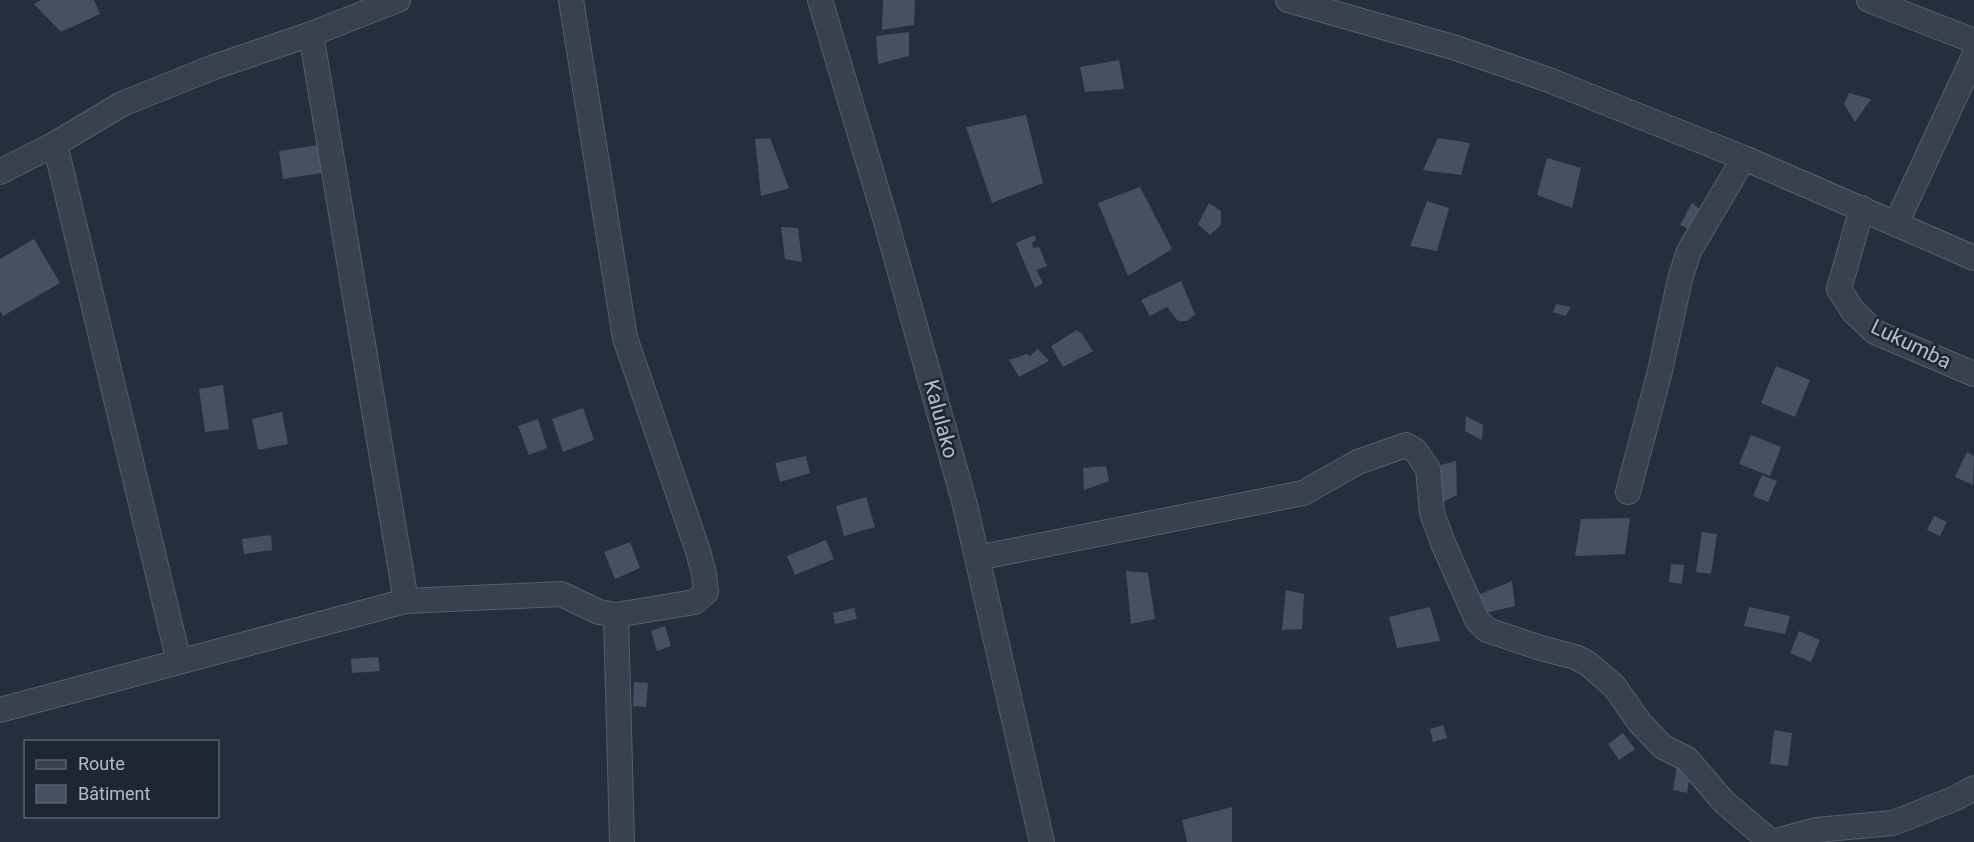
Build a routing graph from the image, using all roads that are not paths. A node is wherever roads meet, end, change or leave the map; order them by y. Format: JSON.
{"nodes":[{"id":1,"x":398,"y":0,"type":"edge"},
{"id":2,"x":571,"y":0,"type":"edge"},
{"id":3,"x":820,"y":0,"type":"edge"},
{"id":4,"x":1288,"y":0,"type":"edge"},
{"id":5,"x":1869,"y":0,"type":"edge"},
{"id":6,"x":312,"y":34,"type":"junction"},
{"id":7,"x":1974,"y":42,"type":"edge"},
{"id":8,"x":1974,"y":56,"type":"edge"},
{"id":9,"x":55,"y":144,"type":"junction"},
{"id":10,"x":1744,"y":158,"type":"junction"},
{"id":11,"x":0,"y":172,"type":"edge"},
{"id":12,"x":1862,"y":208,"type":"junction"},
{"id":13,"x":1896,"y":224,"type":"junction"},
{"id":14,"x":1974,"y":258,"type":"edge"},
{"id":15,"x":1974,"y":374,"type":"edge"},
{"id":16,"x":1628,"y":492,"type":"dead end"},
{"id":17,"x":977,"y":558,"type":"junction"},
{"id":18,"x":406,"y":601,"type":"junction"},
{"id":19,"x":616,"y":615,"type":"junction"},
{"id":20,"x":179,"y":662,"type":"junction"},
{"id":21,"x":0,"y":710,"type":"edge"},
{"id":22,"x":1974,"y":788,"type":"edge"},
{"id":23,"x":1867,"y":834,"type":"edge"},
{"id":24,"x":622,"y":842,"type":"edge"},
{"id":25,"x":1042,"y":842,"type":"edge"},
{"id":26,"x":1772,"y":842,"type":"edge"}],
"edges":[{"from":1,"to":6,"type":"street"},
{"from":2,"to":19,"type":"street"},
{"from":3,"to":17,"type":"street","name":"Kalulako"},
{"from":4,"to":10,"type":"street"},
{"from":5,"to":7,"type":"street"},
{"from":6,"to":9,"type":"street"},
{"from":6,"to":18,"type":"street"},
{"from":8,"to":13,"type":"street"},
{"from":9,"to":11,"type":"street"},
{"from":9,"to":20,"type":"street"},
{"from":10,"to":12,"type":"street"},
{"from":10,"to":16,"type":"street"},
{"from":12,"to":13,"type":"street"},
{"from":12,"to":15,"type":"street","name":"Lukumba"},
{"from":13,"to":14,"type":"street"},
{"from":17,"to":25,"type":"street","name":"Kalulako"},
{"from":17,"to":26,"type":"street"},
{"from":18,"to":19,"type":"street"},
{"from":18,"to":20,"type":"street"},
{"from":19,"to":24,"type":"street"},
{"from":20,"to":21,"type":"street"},
{"from":22,"to":23,"type":"street"},
{"from":23,"to":26,"type":"street"}]}
